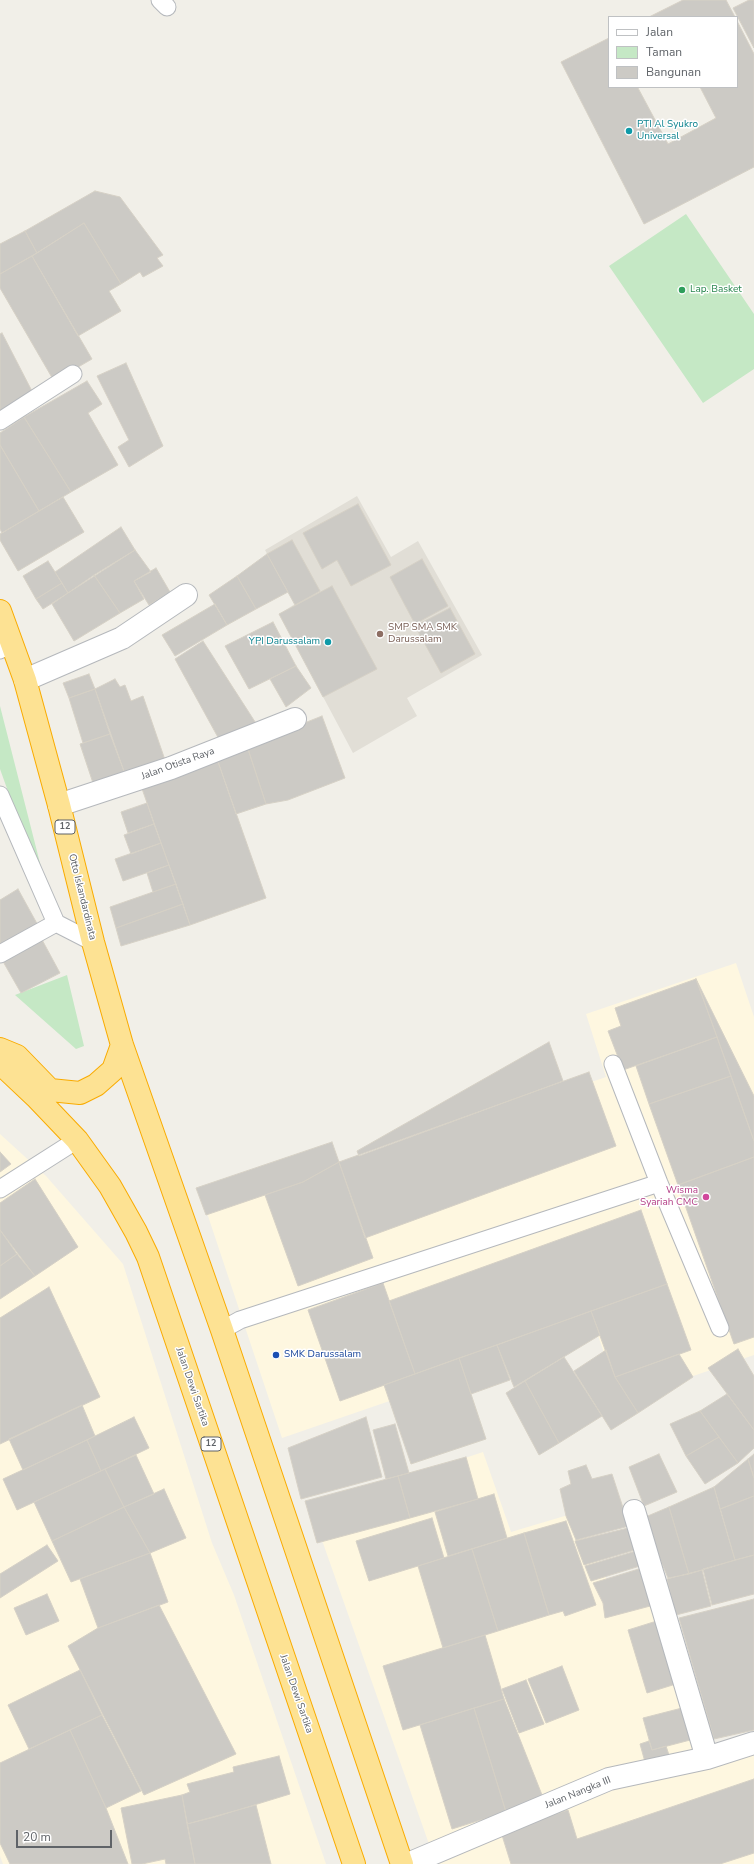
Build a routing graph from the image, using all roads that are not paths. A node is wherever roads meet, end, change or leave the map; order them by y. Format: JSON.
{"nodes":[{"id":1,"x":73,"y":374,"type":"dead end"},
{"id":2,"x":0,"y":421,"type":"edge"},
{"id":3,"x":186,"y":595,"type":"dead end"},
{"id":4,"x":0,"y":611,"type":"edge"},
{"id":5,"x":5,"y":643,"type":"edge"},
{"id":6,"x":25,"y":680,"type":"junction"},
{"id":7,"x":295,"y":719,"type":"dead end"},
{"id":8,"x":0,"y":795,"type":"edge"},
{"id":9,"x":59,"y":804,"type":"junction"},
{"id":10,"x":56,"y":923,"type":"junction"},
{"id":11,"x":92,"y":942,"type":"junction"},
{"id":12,"x":0,"y":954,"type":"edge"},
{"id":13,"x":122,"y":1045,"type":"junction"},
{"id":14,"x":0,"y":1049,"type":"edge"},
{"id":15,"x":0,"y":1063,"type":"edge"},
{"id":16,"x":613,"y":1064,"type":"dead end"},
{"id":17,"x":77,"y":1140,"type":"junction"},
{"id":18,"x":659,"y":1183,"type":"junction"},
{"id":19,"x":0,"y":1189,"type":"edge"},
{"id":20,"x":720,"y":1328,"type":"dead end"},
{"id":21,"x":222,"y":1330,"type":"junction"},
{"id":22,"x":634,"y":1511,"type":"dead end"},
{"id":23,"x":754,"y":1743,"type":"edge"},
{"id":24,"x":707,"y":1758,"type":"junction"},
{"id":25,"x":354,"y":1864,"type":"edge"},
{"id":26,"x":402,"y":1864,"type":"edge"},
{"id":27,"x":408,"y":1864,"type":"edge"}],
"edges":[{"from":1,"to":2,"type":"lane"},
{"from":3,"to":6,"type":"street"},
{"from":4,"to":5,"type":"highway","name":"Otto Iskandardinata","number":"12"},
{"from":5,"to":6,"type":"highway","name":"Otto Iskandardinata","number":"12"},
{"from":6,"to":9,"type":"highway","name":"Otto Iskandardinata","number":"12"},
{"from":7,"to":9,"type":"street","name":"Jalan Otista Raya"},
{"from":8,"to":10,"type":"lane"},
{"from":9,"to":11,"type":"highway","name":"Otto Iskandardinata","number":"12"},
{"from":10,"to":11,"type":"lane"},
{"from":10,"to":12,"type":"lane"},
{"from":11,"to":13,"type":"highway","name":"Otto Iskandardinata","number":"12"},
{"from":13,"to":14,"type":"highway"},
{"from":13,"to":21,"type":"highway","number":"12"},
{"from":15,"to":17,"type":"highway","name":"Jalan Dewi Sartika","number":"12"},
{"from":16,"to":18,"type":"lane"},
{"from":17,"to":19,"type":"lane"},
{"from":17,"to":25,"type":"highway","name":"Jalan Dewi Sartika","number":"12"},
{"from":18,"to":20,"type":"lane"},
{"from":18,"to":21,"type":"lane"},
{"from":21,"to":26,"type":"highway","number":"12"},
{"from":22,"to":24,"type":"street"},
{"from":23,"to":24,"type":"street","name":"Jalan Nangka III"},
{"from":24,"to":27,"type":"street","name":"Jalan Nangka III"}]}
